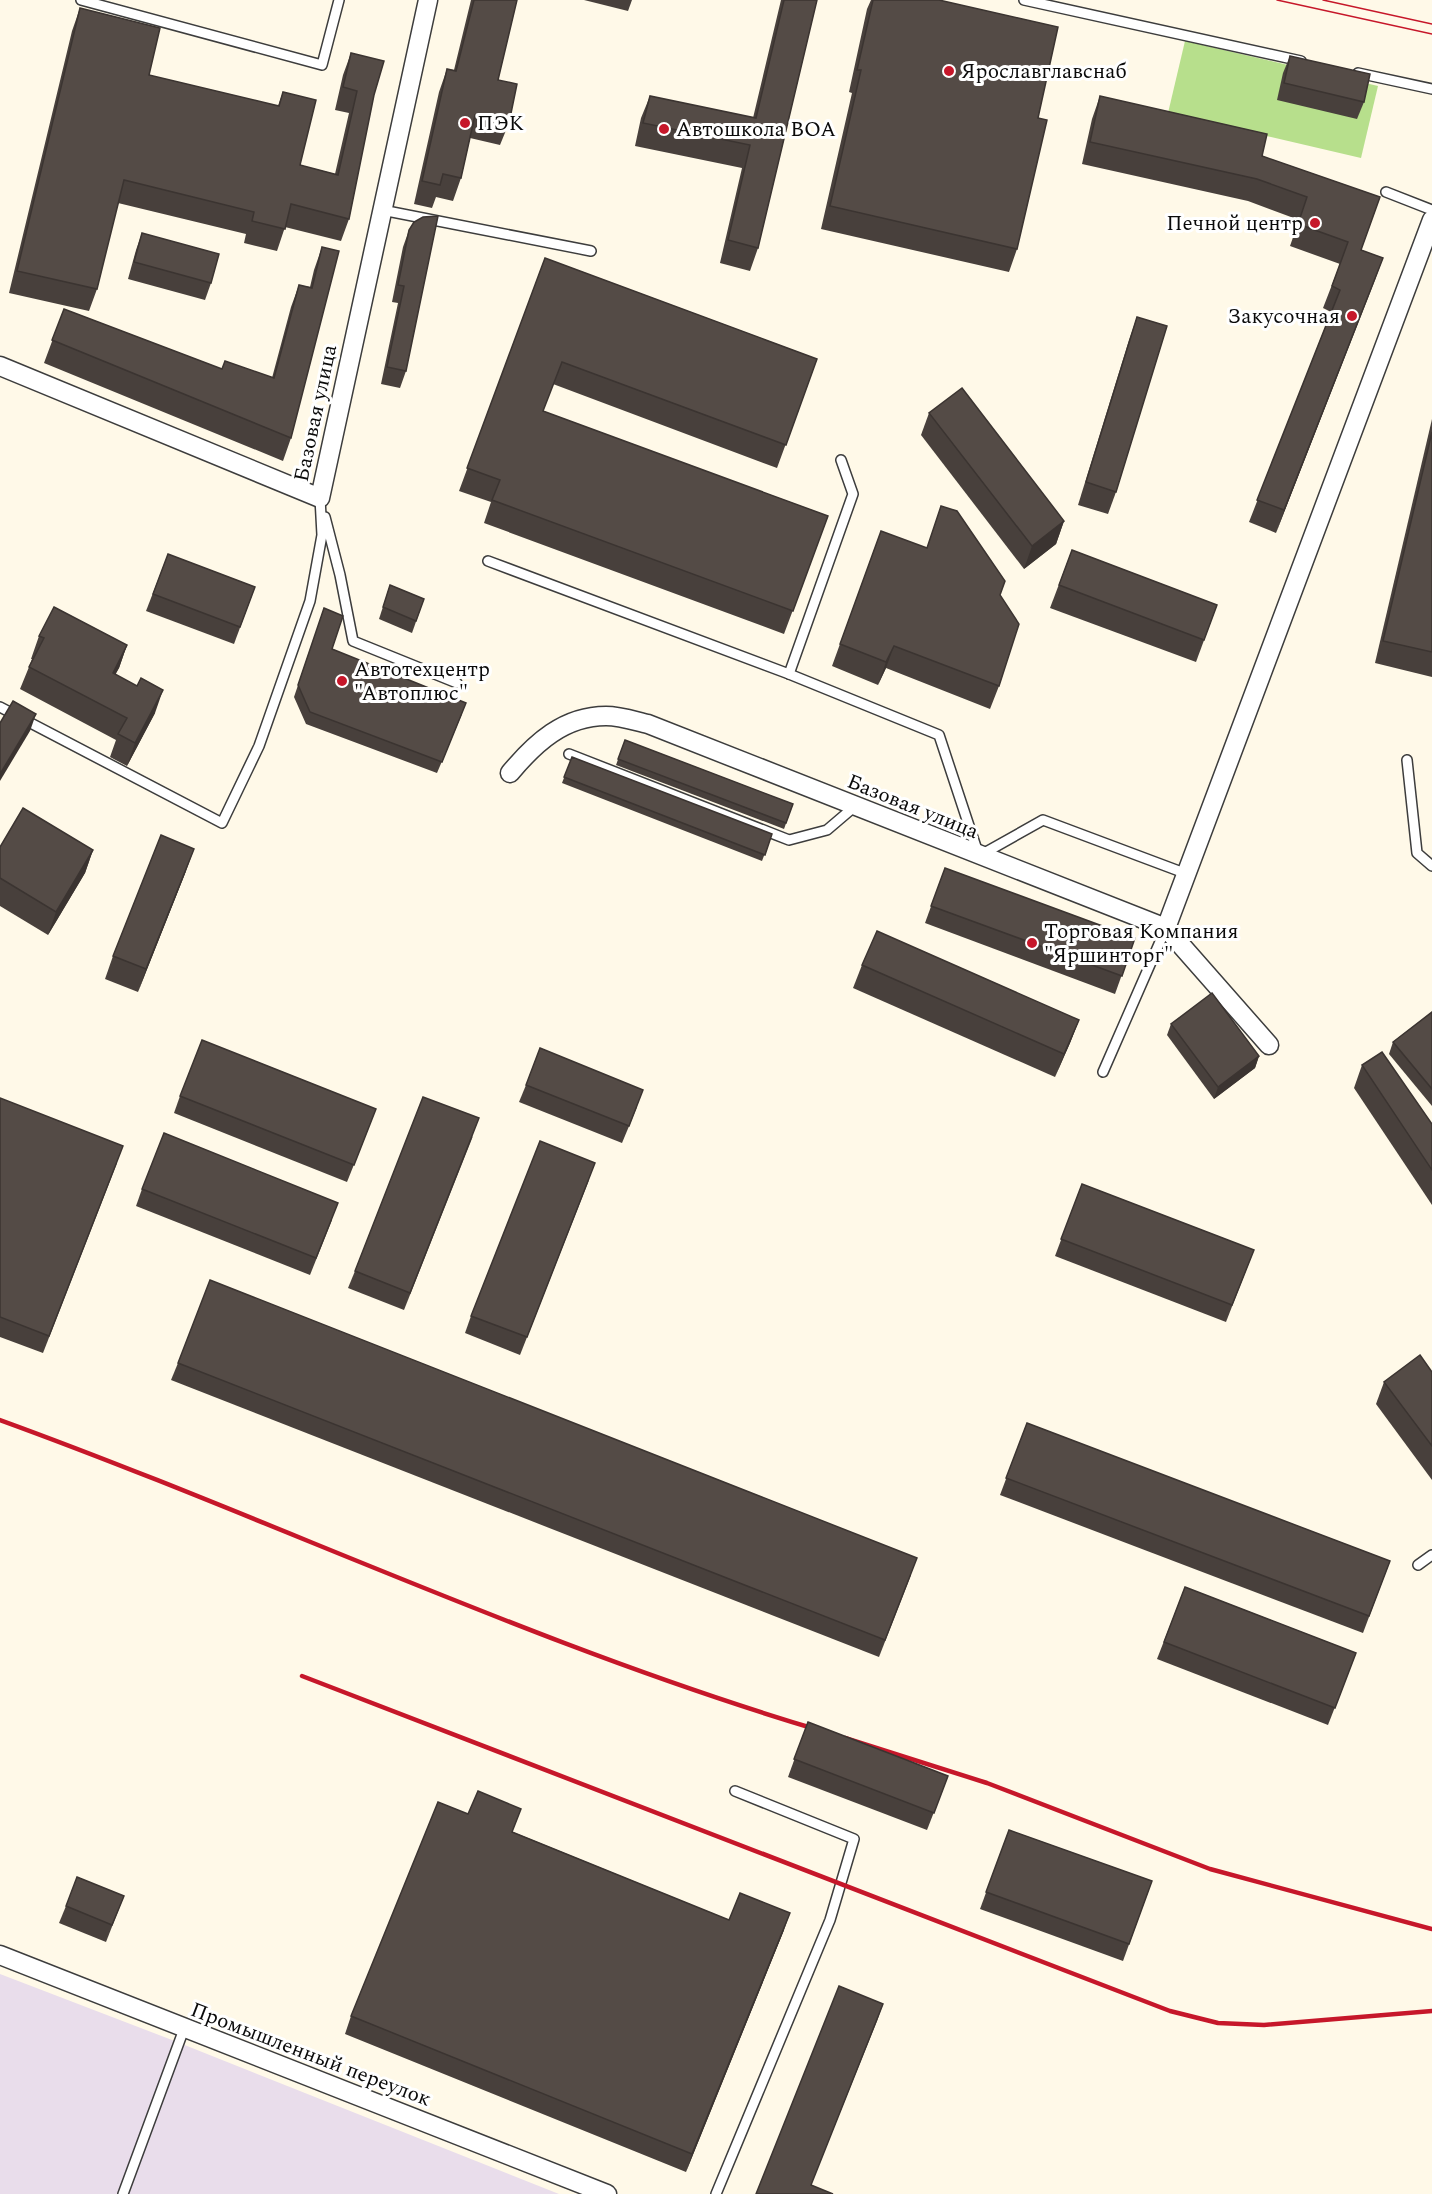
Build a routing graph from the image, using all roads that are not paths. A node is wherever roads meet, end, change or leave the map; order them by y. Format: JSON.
{"nodes":[{"id":1,"x":81,"y":0,"type":"edge"},
{"id":2,"x":339,"y":0,"type":"edge"},
{"id":3,"x":428,"y":0,"type":"edge"},
{"id":4,"x":1024,"y":0,"type":"edge"},
{"id":5,"x":1315,"y":64,"type":"edge"},
{"id":6,"x":1350,"y":71,"type":"edge"},
{"id":7,"x":1432,"y":89,"type":"edge"},
{"id":8,"x":1386,"y":192,"type":"dead end"},
{"id":9,"x":382,"y":210,"type":"junction"},
{"id":10,"x":1432,"y":210,"type":"edge"},
{"id":11,"x":1432,"y":220,"type":"edge"},
{"id":12,"x":591,"y":251,"type":"dead end"},
{"id":13,"x":0,"y":366,"type":"edge"},
{"id":14,"x":841,"y":460,"type":"dead end"},
{"id":15,"x":320,"y":498,"type":"junction"},
{"id":16,"x":488,"y":561,"type":"dead end"},
{"id":17,"x":789,"y":674,"type":"junction"},
{"id":18,"x":457,"y":683,"type":"dead end"},
{"id":19,"x":0,"y":707,"type":"edge"},
{"id":20,"x":569,"y":754,"type":"dead end"},
{"id":21,"x":1407,"y":760,"type":"dead end"},
{"id":22,"x":510,"y":773,"type":"dead end"},
{"id":23,"x":854,"y":807,"type":"junction"},
{"id":24,"x":979,"y":856,"type":"junction"},
{"id":25,"x":1432,"y":866,"type":"edge"},
{"id":26,"x":1187,"y":874,"type":"junction"},
{"id":27,"x":1166,"y":928,"type":"junction"},
{"id":28,"x":1269,"y":1046,"type":"dead end"},
{"id":29,"x":1103,"y":1072,"type":"dead end"},
{"id":30,"x":1432,"y":1555,"type":"edge"},
{"id":31,"x":1418,"y":1565,"type":"dead end"},
{"id":32,"x":735,"y":1791,"type":"dead end"},
{"id":33,"x":0,"y":1955,"type":"edge"},
{"id":34,"x":184,"y":2029,"type":"junction"},
{"id":35,"x":123,"y":2194,"type":"edge"},
{"id":36,"x":607,"y":2194,"type":"edge"},
{"id":37,"x":716,"y":2194,"type":"edge"}],
"edges":[{"from":1,"to":2,"type":"lane"},
{"from":3,"to":9,"type":"street","name":"Базовая улица"},
{"from":4,"to":5,"type":"lane"},
{"from":6,"to":7,"type":"lane"},
{"from":8,"to":10,"type":"lane"},
{"from":9,"to":12,"type":"lane"},
{"from":9,"to":15,"type":"street","name":"Базовая улица"},
{"from":11,"to":26,"type":"street"},
{"from":13,"to":15,"type":"street","name":"Базовая улица"},
{"from":14,"to":17,"type":"lane"},
{"from":15,"to":18,"type":"lane"},
{"from":15,"to":19,"type":"lane"},
{"from":16,"to":17,"type":"lane"},
{"from":17,"to":24,"type":"lane"},
{"from":20,"to":23,"type":"lane"},
{"from":21,"to":25,"type":"lane"},
{"from":22,"to":23,"type":"street","name":"Базовая улица"},
{"from":23,"to":24,"type":"street","name":"Базовая улица"},
{"from":24,"to":26,"type":"lane"},
{"from":24,"to":27,"type":"street","name":"Базовая улица"},
{"from":26,"to":27,"type":"street"},
{"from":27,"to":28,"type":"street","name":"Базовая улица"},
{"from":27,"to":29,"type":"lane"},
{"from":30,"to":31,"type":"lane"},
{"from":32,"to":37,"type":"lane"},
{"from":33,"to":34,"type":"street","name":"Промышленный переулок"},
{"from":34,"to":35,"type":"lane"},
{"from":34,"to":36,"type":"street","name":"Промышленный переулок"}]}
